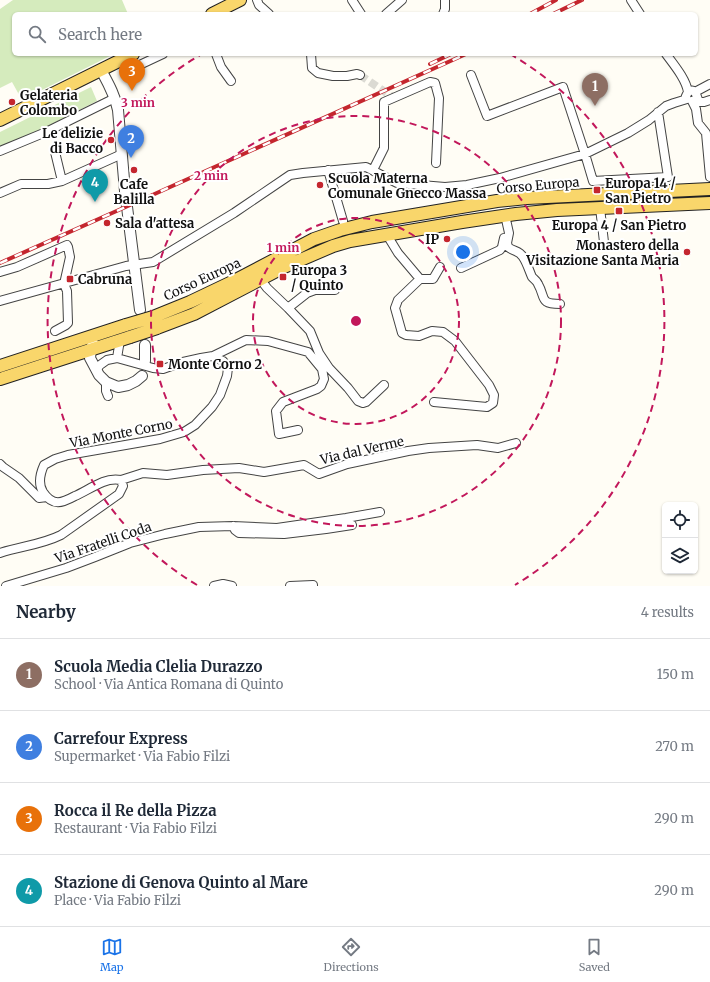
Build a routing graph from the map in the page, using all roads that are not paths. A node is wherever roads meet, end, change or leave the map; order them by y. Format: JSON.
{"nodes":[{"id":1,"x":240,"y":0,"type":"edge"},
{"id":2,"x":257,"y":0,"type":"edge"},
{"id":3,"x":352,"y":0,"type":"edge"},
{"id":4,"x":402,"y":0,"type":"edge"},
{"id":5,"x":445,"y":0,"type":"edge"},
{"id":6,"x":631,"y":0,"type":"edge"},
{"id":7,"x":216,"y":12,"type":"edge"},
{"id":8,"x":268,"y":12,"type":"edge"},
{"id":9,"x":360,"y":12,"type":"edge"},
{"id":10,"x":388,"y":12,"type":"edge"},
{"id":11,"x":444,"y":12,"type":"edge"},
{"id":12,"x":639,"y":12,"type":"edge"},
{"id":13,"x":130,"y":56,"type":"edge"},
{"id":14,"x":159,"y":56,"type":"edge"},
{"id":15,"x":217,"y":56,"type":"edge"},
{"id":16,"x":311,"y":56,"type":"edge"},
{"id":17,"x":667,"y":56,"type":"edge"},
{"id":18,"x":101,"y":70,"type":"junction"},
{"id":19,"x":471,"y":75,"type":"dead end"},
{"id":20,"x":360,"y":76,"type":"tunnel mouth"},
{"id":21,"x":231,"y":81,"type":"dead end"},
{"id":22,"x":710,"y":84,"type":"edge"},
{"id":23,"x":692,"y":96,"type":"junction"},
{"id":24,"x":115,"y":98,"type":"junction"},
{"id":25,"x":710,"y":100,"type":"edge"},
{"id":26,"x":658,"y":112,"type":"junction"},
{"id":27,"x":0,"y":120,"type":"edge"},
{"id":28,"x":0,"y":151,"type":"edge"},
{"id":29,"x":55,"y":152,"type":"dead end"},
{"id":30,"x":122,"y":154,"type":"junction"},
{"id":31,"x":585,"y":154,"type":"junction"},
{"id":32,"x":436,"y":163,"type":"dead end"},
{"id":33,"x":328,"y":170,"type":"junction"},
{"id":34,"x":373,"y":170,"type":"junction"},
{"id":35,"x":710,"y":177,"type":"edge"},
{"id":36,"x":62,"y":181,"type":"junction"},
{"id":37,"x":710,"y":189,"type":"edge"},
{"id":38,"x":0,"y":193,"type":"edge"},
{"id":39,"x":710,"y":203,"type":"edge"},
{"id":40,"x":600,"y":208,"type":"junction"},
{"id":41,"x":506,"y":219,"type":"junction"},
{"id":42,"x":343,"y":221,"type":"dead end"},
{"id":43,"x":387,"y":235,"type":"junction"},
{"id":44,"x":604,"y":242,"type":"dead end"},
{"id":45,"x":134,"y":265,"type":"junction"},
{"id":46,"x":440,"y":267,"type":"dead end"},
{"id":47,"x":462,"y":268,"type":"dead end"},
{"id":48,"x":0,"y":272,"type":"edge"},
{"id":49,"x":420,"y":279,"type":"junction"},
{"id":50,"x":261,"y":280,"type":"junction"},
{"id":51,"x":64,"y":284,"type":"junction"},
{"id":52,"x":335,"y":290,"type":"dead end"},
{"id":53,"x":0,"y":301,"type":"edge"},
{"id":54,"x":560,"y":304,"type":"dead end"},
{"id":55,"x":288,"y":308,"type":"junction"},
{"id":56,"x":140,"y":310,"type":"dead end"},
{"id":57,"x":155,"y":323,"type":"junction"},
{"id":58,"x":55,"y":331,"type":"dead end"},
{"id":59,"x":104,"y":332,"type":"junction"},
{"id":60,"x":126,"y":334,"type":"junction"},
{"id":61,"x":145,"y":345,"type":"dead end"},
{"id":62,"x":91,"y":349,"type":"junction"},
{"id":63,"x":213,"y":356,"type":"junction"},
{"id":64,"x":118,"y":358,"type":"junction"},
{"id":65,"x":145,"y":361,"type":"dead end"},
{"id":66,"x":0,"y":366,"type":"edge"},
{"id":67,"x":96,"y":370,"type":"junction"},
{"id":68,"x":142,"y":376,"type":"dead end"},
{"id":69,"x":0,"y":379,"type":"edge"},
{"id":70,"x":106,"y":382,"type":"junction"},
{"id":71,"x":384,"y":385,"type":"dead end"},
{"id":72,"x":108,"y":396,"type":"dead end"},
{"id":73,"x":434,"y":402,"type":"dead end"},
{"id":74,"x":298,"y":430,"type":"dead end"},
{"id":75,"x":516,"y":443,"type":"dead end"},
{"id":76,"x":0,"y":464,"type":"edge"},
{"id":77,"x":121,"y":480,"type":"junction"},
{"id":78,"x":47,"y":497,"type":"junction"},
{"id":79,"x":380,"y":512,"type":"dead end"},
{"id":80,"x":352,"y":525,"type":"dead end"},
{"id":81,"x":233,"y":526,"type":"junction"},
{"id":82,"x":0,"y":552,"type":"edge"},
{"id":83,"x":313,"y":585,"type":"dead end"},
{"id":84,"x":6,"y":586,"type":"edge"},
{"id":85,"x":214,"y":586,"type":"edge"},
{"id":86,"x":232,"y":586,"type":"edge"},
{"id":87,"x":290,"y":586,"type":"edge"}],
"edges":[{"from":1,"to":7,"type":"main road"},
{"from":2,"to":8,"type":"street"},
{"from":3,"to":9,"type":"street"},
{"from":4,"to":10,"type":"street"},
{"from":5,"to":11,"type":"street"},
{"from":6,"to":12,"type":"street"},
{"from":13,"to":14,"type":"street"},
{"from":13,"to":18,"type":"main road"},
{"from":15,"to":21,"type":"street"},
{"from":16,"to":20,"type":"street"},
{"from":17,"to":23,"type":"street"},
{"from":18,"to":24,"type":"street"},
{"from":18,"to":27,"type":"main road"},
{"from":19,"to":31,"type":"street"},
{"from":22,"to":23,"type":"street"},
{"from":23,"to":25,"type":"street"},
{"from":23,"to":26,"type":"street"},
{"from":23,"to":35,"type":"street"},
{"from":24,"to":28,"type":"street"},
{"from":24,"to":30,"type":"street"},
{"from":26,"to":31,"type":"street"},
{"from":26,"to":31,"type":"street"},
{"from":29,"to":36,"type":"street"},
{"from":30,"to":36,"type":"street"},
{"from":30,"to":45,"type":"street"},
{"from":31,"to":34,"type":"street"},
{"from":32,"to":34,"type":"street"},
{"from":33,"to":34,"type":"street"},
{"from":33,"to":42,"type":"street"},
{"from":33,"to":45,"type":"street"},
{"from":36,"to":38,"type":"street"},
{"from":37,"to":57,"type":"main road","name":"Corso Europa"},
{"from":39,"to":40,"type":"main road","name":"Corso Europa"},
{"from":40,"to":41,"type":"main road","name":"Corso Europa"},
{"from":40,"to":44,"type":"street"},
{"from":41,"to":43,"type":"main road","name":"Corso Europa"},
{"from":41,"to":47,"type":"street"},
{"from":41,"to":54,"type":"street"},
{"from":43,"to":49,"type":"street"},
{"from":43,"to":50,"type":"main road","name":"Corso Europa"},
{"from":45,"to":51,"type":"street"},
{"from":45,"to":56,"type":"street"},
{"from":46,"to":49,"type":"street"},
{"from":48,"to":51,"type":"street"},
{"from":49,"to":73,"type":"street"},
{"from":50,"to":55,"type":"street"},
{"from":50,"to":57,"type":"main road","name":"Corso Europa"},
{"from":51,"to":53,"type":"street"},
{"from":51,"to":58,"type":"street"},
{"from":52,"to":55,"type":"street"},
{"from":55,"to":71,"type":"street"},
{"from":57,"to":60,"type":"main road","name":"Corso Europa","bridge":true},
{"from":59,"to":60,"type":"main road","name":"Corso Europa"},
{"from":59,"to":62,"type":"street"},
{"from":59,"to":66,"type":"main road","name":"Corso Europa"},
{"from":60,"to":62,"type":"main road","name":"Corso Europa"},
{"from":60,"to":64,"type":"street"},
{"from":61,"to":65,"type":"street"},
{"from":62,"to":67,"type":"street"},
{"from":62,"to":69,"type":"main road","name":"Corso Europa"},
{"from":63,"to":64,"type":"street"},
{"from":63,"to":74,"type":"street"},
{"from":63,"to":78,"type":"street","name":"Via Monte Corno"},
{"from":64,"to":67,"type":"street"},
{"from":67,"to":70,"type":"street"},
{"from":68,"to":70,"type":"street"},
{"from":70,"to":72,"type":"street"},
{"from":75,"to":77,"type":"street","name":"Via dal Verme"},
{"from":76,"to":78,"type":"street","name":"Via dal Verme"},
{"from":77,"to":78,"type":"street","name":"Via dal Verme"},
{"from":77,"to":82,"type":"street"},
{"from":79,"to":81,"type":"street","name":"Via Fratelli Coda"},
{"from":80,"to":81,"type":"street","name":"Via Fratelli Coda"},
{"from":81,"to":84,"type":"street","name":"Via Fratelli Coda"},
{"from":83,"to":87,"type":"street"},
{"from":85,"to":86,"type":"street"}]}
